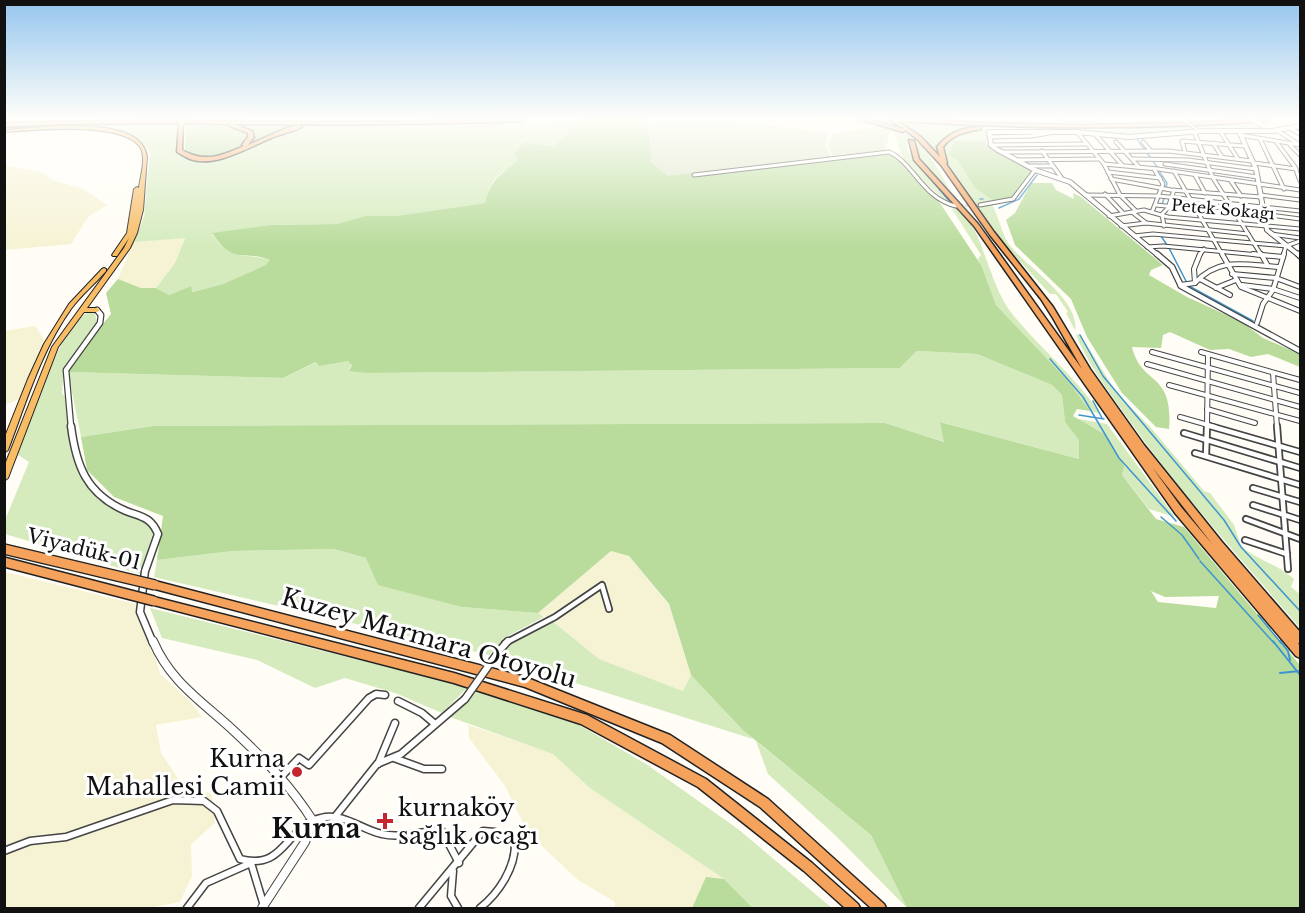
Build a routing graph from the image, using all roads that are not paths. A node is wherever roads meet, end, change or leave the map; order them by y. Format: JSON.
{"nodes":[{"id":1,"x":138,"y":162,"type":"edge"},
{"id":2,"x":143,"y":162,"type":"edge"},
{"id":3,"x":814,"y":162,"type":"edge"},
{"id":4,"x":903,"y":162,"type":"edge"},
{"id":5,"x":918,"y":162,"type":"edge"},
{"id":6,"x":933,"y":162,"type":"edge"},
{"id":7,"x":939,"y":162,"type":"edge"},
{"id":8,"x":944,"y":162,"type":"edge"},
{"id":9,"x":1019,"y":162,"type":"edge"},
{"id":10,"x":1050,"y":162,"type":"edge"},
{"id":11,"x":1102,"y":162,"type":"edge"},
{"id":12,"x":1118,"y":162,"type":"edge"},
{"id":13,"x":1134,"y":162,"type":"edge"},
{"id":14,"x":1202,"y":162,"type":"edge"},
{"id":15,"x":1206,"y":162,"type":"junction"},
{"id":16,"x":1253,"y":162,"type":"joint"},
{"id":17,"x":1272,"y":162,"type":"edge"},
{"id":18,"x":1291,"y":162,"type":"edge"},
{"id":19,"x":1104,"y":164,"type":"junction"},
{"id":20,"x":1165,"y":164,"type":"joint"},
{"id":21,"x":1029,"y":166,"type":"junction"},
{"id":22,"x":1053,"y":166,"type":"junction"},
{"id":23,"x":1122,"y":166,"type":"junction"},
{"id":24,"x":1274,"y":166,"type":"junction"},
{"id":25,"x":1300,"y":167,"type":"edge"},
{"id":26,"x":1138,"y":168,"type":"junction"},
{"id":27,"x":1154,"y":169,"type":"junction"},
{"id":28,"x":1256,"y":169,"type":"junction"},
{"id":29,"x":1296,"y":169,"type":"junction"},
{"id":30,"x":1035,"y":170,"type":"junction"},
{"id":31,"x":1162,"y":170,"type":"junction"},
{"id":32,"x":1209,"y":170,"type":"junction"},
{"id":33,"x":1174,"y":171,"type":"junction"},
{"id":34,"x":1108,"y":172,"type":"junction"},
{"id":35,"x":1300,"y":174,"type":"edge"},
{"id":36,"x":694,"y":175,"type":"dead end"},
{"id":37,"x":1195,"y":175,"type":"junction"},
{"id":38,"x":951,"y":177,"type":"junction"},
{"id":39,"x":1061,"y":177,"type":"junction"},
{"id":40,"x":1258,"y":177,"type":"junction"},
{"id":41,"x":1160,"y":178,"type":"junction"},
{"id":42,"x":1213,"y":178,"type":"junction"},
{"id":43,"x":1111,"y":179,"type":"junction"},
{"id":44,"x":1231,"y":181,"type":"junction"},
{"id":45,"x":1300,"y":181,"type":"edge"},
{"id":46,"x":1261,"y":187,"type":"junction"},
{"id":47,"x":1162,"y":188,"type":"junction"},
{"id":48,"x":1283,"y":189,"type":"junction"},
{"id":49,"x":1174,"y":190,"type":"junction"},
{"id":50,"x":1300,"y":190,"type":"edge"},
{"id":51,"x":1186,"y":191,"type":"junction"},
{"id":52,"x":1205,"y":193,"type":"junction"},
{"id":53,"x":1105,"y":194,"type":"junction"},
{"id":54,"x":1085,"y":195,"type":"junction"},
{"id":55,"x":1120,"y":195,"type":"junction"},
{"id":56,"x":1224,"y":195,"type":"junction"},
{"id":57,"x":1160,"y":196,"type":"junction"},
{"id":58,"x":1241,"y":196,"type":"junction"},
{"id":59,"x":1261,"y":196,"type":"junction"},
{"id":60,"x":1171,"y":199,"type":"junction"},
{"id":61,"x":1284,"y":199,"type":"junction"},
{"id":62,"x":1300,"y":200,"type":"edge"},
{"id":63,"x":1191,"y":201,"type":"junction"},
{"id":64,"x":1229,"y":204,"type":"junction"},
{"id":65,"x":980,"y":205,"type":"tunnel mouth"},
{"id":66,"x":1156,"y":205,"type":"junction"},
{"id":67,"x":1261,"y":205,"type":"junction"},
{"id":68,"x":956,"y":206,"type":"tunnel mouth"},
{"id":69,"x":1168,"y":207,"type":"junction"},
{"id":70,"x":1196,"y":210,"type":"junction"},
{"id":71,"x":1134,"y":211,"type":"junction"},
{"id":72,"x":1300,"y":211,"type":"edge"},
{"id":73,"x":1152,"y":212,"type":"junction"},
{"id":74,"x":1123,"y":213,"type":"junction"},
{"id":75,"x":1236,"y":214,"type":"junction"},
{"id":76,"x":1162,"y":215,"type":"junction"},
{"id":77,"x":1263,"y":215,"type":"junction"},
{"id":78,"x":1108,"y":216,"type":"junction"},
{"id":79,"x":1300,"y":219,"type":"edge"},
{"id":80,"x":1202,"y":220,"type":"junction"},
{"id":81,"x":1146,"y":223,"type":"junction"},
{"id":82,"x":1242,"y":224,"type":"junction"},
{"id":83,"x":1265,"y":224,"type":"junction"},
{"id":84,"x":976,"y":225,"type":"junction"},
{"id":85,"x":1121,"y":226,"type":"junction"},
{"id":86,"x":1164,"y":226,"type":"junction"},
{"id":87,"x":1300,"y":229,"type":"edge"},
{"id":88,"x":1207,"y":231,"type":"junction"},
{"id":89,"x":1269,"y":233,"type":"junction"},
{"id":90,"x":1248,"y":234,"type":"junction"},
{"id":91,"x":1134,"y":236,"type":"junction"},
{"id":92,"x":1300,"y":239,"type":"edge"},
{"id":93,"x":1213,"y":240,"type":"junction"},
{"id":94,"x":1253,"y":243,"type":"junction"},
{"id":95,"x":1286,"y":246,"type":"junction"},
{"id":96,"x":1147,"y":247,"type":"junction"},
{"id":97,"x":1204,"y":249,"type":"junction"},
{"id":98,"x":1219,"y":251,"type":"junction"},
{"id":99,"x":1263,"y":255,"type":"junction"},
{"id":100,"x":1283,"y":256,"type":"junction"},
{"id":101,"x":1300,"y":256,"type":"edge"},
{"id":102,"x":1226,"y":263,"type":"junction"},
{"id":103,"x":1268,"y":266,"type":"junction"},
{"id":104,"x":1279,"y":267,"type":"junction"},
{"id":105,"x":1232,"y":274,"type":"junction"},
{"id":106,"x":1276,"y":278,"type":"junction"},
{"id":107,"x":1200,"y":279,"type":"junction"},
{"id":108,"x":1300,"y":279,"type":"edge"},
{"id":109,"x":1236,"y":280,"type":"junction"},
{"id":110,"x":1195,"y":283,"type":"junction"},
{"id":111,"x":1180,"y":285,"type":"junction"},
{"id":112,"x":1240,"y":285,"type":"junction"},
{"id":113,"x":1299,"y":286,"type":"edge"},
{"id":114,"x":1216,"y":288,"type":"junction"},
{"id":115,"x":1273,"y":289,"type":"junction"},
{"id":116,"x":93,"y":294,"type":"junction"},
{"id":117,"x":1230,"y":295,"type":"dead end"},
{"id":118,"x":1300,"y":298,"type":"edge"},
{"id":119,"x":1269,"y":299,"type":"junction"},
{"id":120,"x":70,"y":306,"type":"junction"},
{"id":121,"x":84,"y":306,"type":"junction"},
{"id":122,"x":95,"y":308,"type":"junction"},
{"id":123,"x":1300,"y":310,"type":"edge"},
{"id":124,"x":1257,"y":323,"type":"dead end"},
{"id":125,"x":1300,"y":351,"type":"edge"},
{"id":126,"x":1152,"y":352,"type":"dead end"},
{"id":127,"x":1201,"y":352,"type":"dead end"},
{"id":128,"x":1208,"y":355,"type":"junction"},
{"id":129,"x":1147,"y":364,"type":"dead end"},
{"id":130,"x":1208,"y":368,"type":"junction"},
{"id":131,"x":1273,"y":373,"type":"junction"},
{"id":132,"x":1300,"y":380,"type":"edge"},
{"id":133,"x":1207,"y":381,"type":"junction"},
{"id":134,"x":1169,"y":385,"type":"dead end"},
{"id":135,"x":1274,"y":386,"type":"junction"},
{"id":136,"x":1300,"y":393,"type":"edge"},
{"id":137,"x":1207,"y":395,"type":"junction"},
{"id":138,"x":1275,"y":400,"type":"junction"},
{"id":139,"x":1300,"y":407,"type":"edge"},
{"id":140,"x":1207,"y":409,"type":"junction"},
{"id":141,"x":1276,"y":414,"type":"junction"},
{"id":142,"x":1180,"y":417,"type":"dead end"},
{"id":143,"x":1300,"y":421,"type":"edge"},
{"id":144,"x":1255,"y":423,"type":"dead end"},
{"id":145,"x":1206,"y":425,"type":"junction"},
{"id":146,"x":1184,"y":433,"type":"dead end"},
{"id":147,"x":1206,"y":440,"type":"junction"},
{"id":148,"x":1278,"y":446,"type":"junction"},
{"id":149,"x":4,"y":450,"type":"edge"},
{"id":150,"x":1300,"y":452,"type":"edge"},
{"id":151,"x":1195,"y":453,"type":"dead end"},
{"id":152,"x":1206,"y":456,"type":"junction"},
{"id":153,"x":1280,"y":461,"type":"junction"},
{"id":154,"x":1300,"y":468,"type":"edge"},
{"id":155,"x":4,"y":478,"type":"edge"},
{"id":156,"x":1281,"y":479,"type":"junction"},
{"id":157,"x":1300,"y":485,"type":"edge"},
{"id":158,"x":1253,"y":488,"type":"dead end"},
{"id":159,"x":1283,"y":497,"type":"junction"},
{"id":160,"x":1300,"y":502,"type":"edge"},
{"id":161,"x":1253,"y":505,"type":"dead end"},
{"id":162,"x":1284,"y":516,"type":"junction"},
{"id":163,"x":1246,"y":519,"type":"dead end"},
{"id":164,"x":1300,"y":520,"type":"edge"},
{"id":165,"x":1285,"y":534,"type":"junction"},
{"id":166,"x":1300,"y":538,"type":"edge"},
{"id":167,"x":1245,"y":540,"type":"dead end"},
{"id":168,"x":4,"y":549,"type":"edge"},
{"id":169,"x":1287,"y":554,"type":"junction"},
{"id":170,"x":4,"y":562,"type":"edge"},
{"id":171,"x":1288,"y":569,"type":"dead end"},
{"id":172,"x":1245,"y":576,"type":"junction"},
{"id":173,"x":155,"y":585,"type":"joint"},
{"id":174,"x":154,"y":601,"type":"joint"},
{"id":175,"x":609,"y":609,"type":"dead end"},
{"id":176,"x":1300,"y":631,"type":"edge"},
{"id":177,"x":1300,"y":639,"type":"edge"},
{"id":178,"x":1300,"y":653,"type":"edge"},
{"id":179,"x":385,"y":695,"type":"dead end"},
{"id":180,"x":398,"y":701,"type":"dead end"},
{"id":181,"x":395,"y":723,"type":"dead end"},
{"id":182,"x":435,"y":724,"type":"junction"},
{"id":183,"x":394,"y":758,"type":"junction"},
{"id":184,"x":378,"y":765,"type":"junction"},
{"id":185,"x":442,"y":770,"type":"dead end"},
{"id":186,"x":282,"y":777,"type":"junction"},
{"id":187,"x":334,"y":818,"type":"junction"},
{"id":188,"x":313,"y":820,"type":"junction"},
{"id":189,"x":4,"y":851,"type":"edge"},
{"id":190,"x":251,"y":863,"type":"junction"},
{"id":191,"x":459,"y":863,"type":"junction"},
{"id":192,"x":453,"y":869,"type":"junction"},
{"id":193,"x":263,"y":907,"type":"edge"},
{"id":194,"x":187,"y":909,"type":"edge"},
{"id":195,"x":419,"y":909,"type":"edge"},
{"id":196,"x":458,"y":909,"type":"edge"},
{"id":197,"x":480,"y":909,"type":"edge"},
{"id":198,"x":854,"y":909,"type":"edge"},
{"id":199,"x":880,"y":909,"type":"edge"}],
"edges":[{"from":1,"to":120,"type":"highway"},
{"from":2,"to":116,"type":"highway"},
{"from":3,"to":36,"type":"street"},
{"from":4,"to":68,"type":"street"},
{"from":5,"to":84,"type":"highway"},
{"from":6,"to":84,"type":"highway"},
{"from":7,"to":38,"type":"highway"},
{"from":8,"to":38,"type":"highway"},
{"from":9,"to":21,"type":"street"},
{"from":10,"to":22,"type":"street"},
{"from":11,"to":19,"type":"street"},
{"from":12,"to":23,"type":"street"},
{"from":13,"to":26,"type":"street"},
{"from":14,"to":15,"type":"street"},
{"from":15,"to":28,"type":"street"},
{"from":15,"to":32,"type":"street"},
{"from":16,"to":24,"type":"street"},
{"from":16,"to":28,"type":"street"},
{"from":17,"to":24,"type":"street"},
{"from":18,"to":29,"type":"street"},
{"from":19,"to":23,"type":"street"},
{"from":19,"to":34,"type":"street"},
{"from":20,"to":31,"type":"street"},
{"from":20,"to":32,"type":"street"},
{"from":21,"to":22,"type":"street"},
{"from":21,"to":30,"type":"street"},
{"from":22,"to":39,"type":"street"},
{"from":23,"to":26,"type":"street"},
{"from":24,"to":29,"type":"street"},
{"from":24,"to":48,"type":"street"},
{"from":25,"to":29,"type":"street"},
{"from":26,"to":27,"type":"street"},
{"from":27,"to":31,"type":"street"},
{"from":27,"to":41,"type":"street"},
{"from":28,"to":40,"type":"street"},
{"from":29,"to":35,"type":"street"},
{"from":29,"to":45,"type":"street"},
{"from":30,"to":39,"type":"street"},
{"from":30,"to":65,"type":"street"},
{"from":31,"to":33,"type":"street"},
{"from":32,"to":40,"type":"street"},
{"from":32,"to":42,"type":"street"},
{"from":33,"to":37,"type":"street"},
{"from":33,"to":51,"type":"street"},
{"from":34,"to":41,"type":"street"},
{"from":34,"to":43,"type":"street"},
{"from":37,"to":42,"type":"street"},
{"from":37,"to":52,"type":"street"},
{"from":38,"to":172,"type":"highway"},
{"from":39,"to":54,"type":"street"},
{"from":40,"to":46,"type":"street"},
{"from":41,"to":47,"type":"street"},
{"from":42,"to":44,"type":"street"},
{"from":42,"to":56,"type":"street"},
{"from":43,"to":47,"type":"street"},
{"from":43,"to":55,"type":"street"},
{"from":44,"to":46,"type":"street"},
{"from":44,"to":58,"type":"street"},
{"from":46,"to":48,"type":"street"},
{"from":46,"to":59,"type":"street"},
{"from":47,"to":49,"type":"street"},
{"from":47,"to":57,"type":"street"},
{"from":48,"to":50,"type":"street"},
{"from":48,"to":61,"type":"street"},
{"from":49,"to":51,"type":"street"},
{"from":49,"to":60,"type":"street"},
{"from":51,"to":52,"type":"street"},
{"from":51,"to":63,"type":"street"},
{"from":52,"to":56,"type":"street"},
{"from":53,"to":54,"type":"street"},
{"from":53,"to":55,"type":"street"},
{"from":53,"to":74,"type":"street"},
{"from":54,"to":78,"type":"street"},
{"from":55,"to":57,"type":"street"},
{"from":55,"to":71,"type":"street"},
{"from":56,"to":58,"type":"street"},
{"from":56,"to":64,"type":"street"},
{"from":57,"to":60,"type":"street"},
{"from":57,"to":66,"type":"street"},
{"from":58,"to":59,"type":"street"},
{"from":59,"to":61,"type":"street"},
{"from":59,"to":67,"type":"street"},
{"from":60,"to":63,"type":"street"},
{"from":60,"to":69,"type":"street"},
{"from":61,"to":62,"type":"street"},
{"from":63,"to":64,"type":"street"},
{"from":63,"to":70,"type":"street"},
{"from":64,"to":67,"type":"street"},
{"from":64,"to":75,"type":"street"},
{"from":66,"to":69,"type":"street"},
{"from":66,"to":73,"type":"street"},
{"from":67,"to":72,"type":"street"},
{"from":67,"to":77,"type":"street"},
{"from":69,"to":70,"type":"street"},
{"from":69,"to":76,"type":"street"},
{"from":70,"to":75,"type":"street"},
{"from":70,"to":80,"type":"street"},
{"from":71,"to":73,"type":"street","name":"Petek Sokağı"},
{"from":71,"to":74,"type":"street"},
{"from":71,"to":81,"type":"street"},
{"from":73,"to":76,"type":"street","name":"Petek Sokağı"},
{"from":74,"to":78,"type":"street"},
{"from":75,"to":77,"type":"street"},
{"from":75,"to":82,"type":"street"},
{"from":76,"to":80,"type":"street","name":"Petek Sokağı"},
{"from":76,"to":86,"type":"street"},
{"from":77,"to":79,"type":"street"},
{"from":77,"to":83,"type":"street"},
{"from":78,"to":85,"type":"street"},
{"from":80,"to":82,"type":"street","name":"Petek Sokağı"},
{"from":80,"to":88,"type":"street"},
{"from":81,"to":85,"type":"street"},
{"from":81,"to":86,"type":"street"},
{"from":82,"to":83,"type":"street","name":"Petek Sokağı"},
{"from":82,"to":90,"type":"street"},
{"from":83,"to":87,"type":"street","name":"Petek Sokağı"},
{"from":83,"to":89,"type":"street"},
{"from":84,"to":178,"type":"highway"},
{"from":85,"to":91,"type":"street"},
{"from":86,"to":88,"type":"street"},
{"from":88,"to":90,"type":"street"},
{"from":88,"to":93,"type":"street"},
{"from":89,"to":92,"type":"street"},
{"from":89,"to":95,"type":"street"},
{"from":90,"to":94,"type":"street"},
{"from":91,"to":93,"type":"street"},
{"from":91,"to":96,"type":"street"},
{"from":92,"to":95,"type":"street"},
{"from":93,"to":94,"type":"street"},
{"from":93,"to":98,"type":"street"},
{"from":94,"to":95,"type":"street"},
{"from":94,"to":99,"type":"street"},
{"from":95,"to":100,"type":"street"},
{"from":95,"to":101,"type":"street"},
{"from":96,"to":97,"type":"street"},
{"from":96,"to":111,"type":"street"},
{"from":97,"to":98,"type":"street"},
{"from":97,"to":110,"type":"street"},
{"from":98,"to":99,"type":"street"},
{"from":98,"to":102,"type":"street"},
{"from":99,"to":100,"type":"street"},
{"from":99,"to":103,"type":"street"},
{"from":100,"to":104,"type":"street"},
{"from":102,"to":103,"type":"street"},
{"from":102,"to":105,"type":"street"},
{"from":102,"to":107,"type":"street"},
{"from":103,"to":104,"type":"street"},
{"from":104,"to":106,"type":"street"},
{"from":105,"to":106,"type":"street"},
{"from":105,"to":109,"type":"street"},
{"from":106,"to":113,"type":"street"},
{"from":106,"to":115,"type":"street"},
{"from":107,"to":110,"type":"street"},
{"from":107,"to":114,"type":"street"},
{"from":108,"to":113,"type":"street"},
{"from":109,"to":112,"type":"street"},
{"from":109,"to":114,"type":"street"},
{"from":110,"to":111,"type":"street"},
{"from":111,"to":125,"type":"street"},
{"from":112,"to":115,"type":"street"},
{"from":112,"to":119,"type":"street"},
{"from":114,"to":117,"type":"street"},
{"from":115,"to":118,"type":"street"},
{"from":115,"to":119,"type":"street"},
{"from":116,"to":121,"type":"highway"},
{"from":116,"to":122,"type":"highway"},
{"from":119,"to":123,"type":"street"},
{"from":119,"to":124,"type":"street"},
{"from":120,"to":121,"type":"highway"},
{"from":120,"to":149,"type":"highway"},
{"from":121,"to":122,"type":"highway"},
{"from":121,"to":155,"type":"highway"},
{"from":122,"to":186,"type":"street"},
{"from":126,"to":130,"type":"street"},
{"from":127,"to":128,"type":"street"},
{"from":128,"to":130,"type":"street"},
{"from":128,"to":131,"type":"street"},
{"from":129,"to":133,"type":"street"},
{"from":130,"to":133,"type":"street"},
{"from":130,"to":135,"type":"street"},
{"from":131,"to":132,"type":"street"},
{"from":131,"to":135,"type":"street"},
{"from":133,"to":137,"type":"street"},
{"from":133,"to":138,"type":"street"},
{"from":134,"to":137,"type":"street"},
{"from":135,"to":136,"type":"street"},
{"from":135,"to":138,"type":"street"},
{"from":137,"to":140,"type":"street"},
{"from":137,"to":141,"type":"street"},
{"from":138,"to":139,"type":"street"},
{"from":138,"to":141,"type":"street"},
{"from":140,"to":144,"type":"street"},
{"from":140,"to":145,"type":"street"},
{"from":141,"to":143,"type":"street"},
{"from":141,"to":148,"type":"street"},
{"from":142,"to":145,"type":"street"},
{"from":145,"to":147,"type":"street"},
{"from":145,"to":148,"type":"street"},
{"from":146,"to":147,"type":"street"},
{"from":147,"to":152,"type":"street"},
{"from":147,"to":153,"type":"street"},
{"from":148,"to":150,"type":"street"},
{"from":148,"to":153,"type":"street"},
{"from":151,"to":152,"type":"street"},
{"from":152,"to":156,"type":"street"},
{"from":153,"to":154,"type":"street"},
{"from":153,"to":156,"type":"street"},
{"from":156,"to":157,"type":"street"},
{"from":156,"to":159,"type":"street"},
{"from":158,"to":159,"type":"street"},
{"from":159,"to":160,"type":"street"},
{"from":159,"to":162,"type":"street"},
{"from":161,"to":162,"type":"street"},
{"from":162,"to":164,"type":"street"},
{"from":162,"to":165,"type":"street"},
{"from":163,"to":165,"type":"street"},
{"from":165,"to":166,"type":"street"},
{"from":165,"to":169,"type":"street"},
{"from":167,"to":169,"type":"street"},
{"from":168,"to":173,"type":"highway","name":"Viyadük-01","bridge":true},
{"from":169,"to":171,"type":"street"},
{"from":170,"to":174,"type":"highway","name":"Viyadük-01","bridge":true},
{"from":172,"to":176,"type":"highway"},
{"from":172,"to":177,"type":"highway"},
{"from":173,"to":199,"type":"highway","name":"Kuzey Marmara Otoyolu"},
{"from":174,"to":198,"type":"highway","name":"Kuzey Marmara Otoyolu"},
{"from":175,"to":182,"type":"street","bridge":true},
{"from":179,"to":186,"type":"street"},
{"from":180,"to":182,"type":"street"},
{"from":181,"to":184,"type":"street"},
{"from":182,"to":183,"type":"street"},
{"from":183,"to":184,"type":"street"},
{"from":183,"to":185,"type":"street"},
{"from":184,"to":187,"type":"street"},
{"from":186,"to":188,"type":"street"},
{"from":187,"to":188,"type":"street"},
{"from":187,"to":191,"type":"street"},
{"from":188,"to":190,"type":"street"},
{"from":188,"to":193,"type":"street"},
{"from":189,"to":190,"type":"street"},
{"from":190,"to":193,"type":"street"},
{"from":190,"to":194,"type":"street"},
{"from":191,"to":192,"type":"street"},
{"from":191,"to":197,"type":"street"},
{"from":192,"to":195,"type":"street"},
{"from":192,"to":196,"type":"street"}]}
